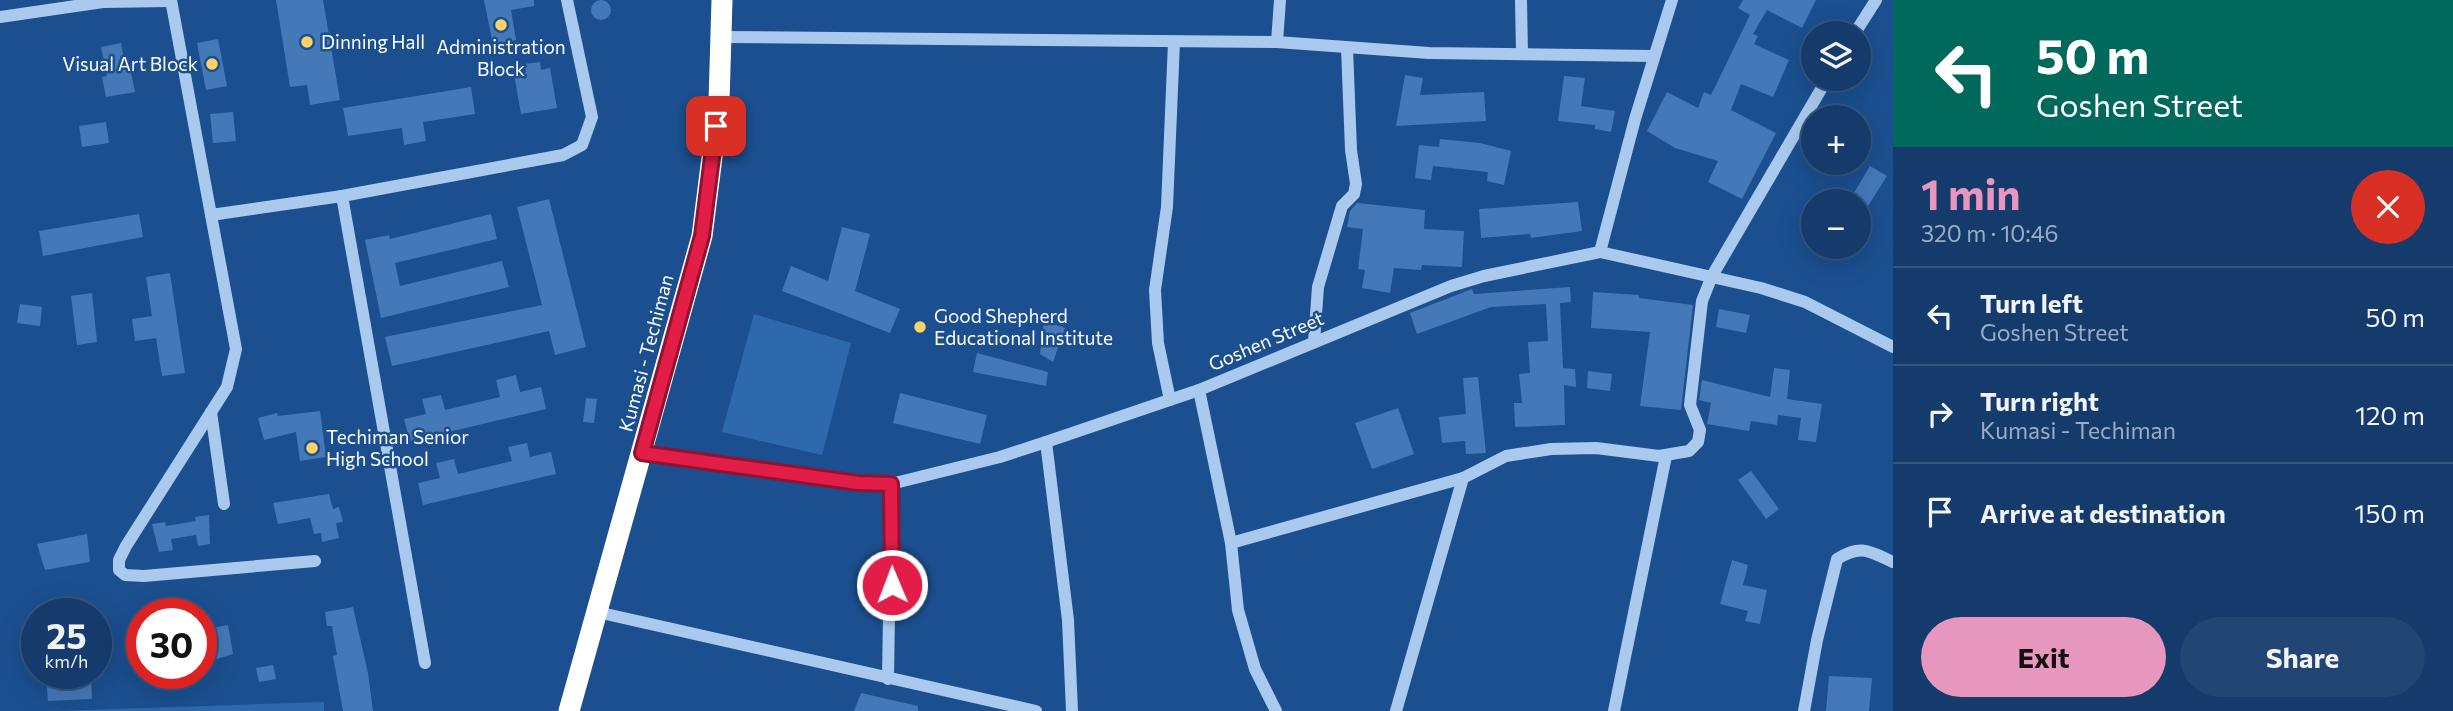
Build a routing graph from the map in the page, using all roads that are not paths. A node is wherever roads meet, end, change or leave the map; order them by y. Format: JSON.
{"nodes":[{"id":1,"x":171,"y":0,"type":"edge"},
{"id":2,"x":567,"y":0,"type":"edge"},
{"id":3,"x":722,"y":0,"type":"edge"},
{"id":4,"x":1280,"y":0,"type":"edge"},
{"id":5,"x":1521,"y":0,"type":"edge"},
{"id":6,"x":1672,"y":0,"type":"edge"},
{"id":7,"x":1876,"y":0,"type":"edge"},
{"id":8,"x":0,"y":17,"type":"edge"},
{"id":9,"x":1863,"y":21,"type":"edge"},
{"id":10,"x":723,"y":37,"type":"junction"},
{"id":11,"x":1174,"y":42,"type":"junction"},
{"id":12,"x":1278,"y":42,"type":"junction"},
{"id":13,"x":1348,"y":48,"type":"junction"},
{"id":14,"x":1522,"y":54,"type":"junction"},
{"id":15,"x":1653,"y":56,"type":"junction"},
{"id":16,"x":1820,"y":91,"type":"edge"},
{"id":17,"x":342,"y":196,"type":"junction"},
{"id":18,"x":211,"y":215,"type":"junction"},
{"id":19,"x":1600,"y":252,"type":"junction"},
{"id":20,"x":1712,"y":276,"type":"junction"},
{"id":21,"x":1314,"y":342,"type":"junction"},
{"id":22,"x":1893,"y":347,"type":"edge"},
{"id":23,"x":1199,"y":390,"type":"junction"},
{"id":24,"x":1170,"y":400,"type":"junction"},
{"id":25,"x":211,"y":412,"type":"junction"},
{"id":26,"x":1046,"y":442,"type":"junction"},
{"id":27,"x":642,"y":453,"type":"junction"},
{"id":28,"x":1666,"y":456,"type":"junction"},
{"id":29,"x":1463,"y":478,"type":"junction"},
{"id":30,"x":891,"y":484,"type":"junction"},
{"id":31,"x":224,"y":504,"type":"dead end"},
{"id":32,"x":1231,"y":543,"type":"junction"},
{"id":33,"x":315,"y":561,"type":"dead end"},
{"id":34,"x":1893,"y":562,"type":"edge"},
{"id":35,"x":597,"y":611,"type":"junction"},
{"id":36,"x":425,"y":663,"type":"dead end"},
{"id":37,"x":888,"y":679,"type":"junction"},
{"id":38,"x":985,"y":706,"type":"edge"},
{"id":39,"x":569,"y":711,"type":"edge"},
{"id":40,"x":1036,"y":711,"type":"edge"},
{"id":41,"x":1072,"y":711,"type":"edge"},
{"id":42,"x":1276,"y":711,"type":"edge"},
{"id":43,"x":1396,"y":711,"type":"edge"},
{"id":44,"x":1614,"y":711,"type":"edge"},
{"id":45,"x":1804,"y":711,"type":"edge"}],
"edges":[{"from":1,"to":8,"type":"street"},
{"from":1,"to":18,"type":"street"},
{"from":2,"to":17,"type":"street"},
{"from":3,"to":10,"type":"highway","name":"Kumasi - Techiman"},
{"from":4,"to":12,"type":"street"},
{"from":5,"to":14,"type":"street"},
{"from":6,"to":15,"type":"street"},
{"from":7,"to":9,"type":"street"},
{"from":10,"to":11,"type":"street"},
{"from":10,"to":27,"type":"highway","name":"Kumasi - Techiman"},
{"from":11,"to":12,"type":"street"},
{"from":11,"to":24,"type":"street"},
{"from":12,"to":13,"type":"street"},
{"from":13,"to":14,"type":"street"},
{"from":13,"to":21,"type":"street"},
{"from":14,"to":15,"type":"street"},
{"from":15,"to":19,"type":"street"},
{"from":16,"to":20,"type":"street"},
{"from":17,"to":18,"type":"street"},
{"from":17,"to":36,"type":"street"},
{"from":18,"to":25,"type":"street"},
{"from":19,"to":20,"type":"street","name":"Goshen Street"},
{"from":19,"to":21,"type":"street","name":"Goshen Street"},
{"from":20,"to":22,"type":"street","name":"Goshen Street"},
{"from":20,"to":28,"type":"street"},
{"from":21,"to":23,"type":"street","name":"Goshen Street"},
{"from":23,"to":24,"type":"street","name":"Goshen Street"},
{"from":23,"to":32,"type":"street"},
{"from":24,"to":26,"type":"street","name":"Goshen Street"},
{"from":25,"to":31,"type":"street"},
{"from":25,"to":33,"type":"street"},
{"from":26,"to":30,"type":"street","name":"Goshen Street"},
{"from":26,"to":41,"type":"street"},
{"from":27,"to":30,"type":"street","name":"Goshen Street"},
{"from":27,"to":35,"type":"highway","name":"Kumasi - Techiman"},
{"from":28,"to":29,"type":"street"},
{"from":28,"to":44,"type":"street"},
{"from":29,"to":32,"type":"street"},
{"from":29,"to":43,"type":"street"},
{"from":30,"to":37,"type":"street"},
{"from":32,"to":42,"type":"street"},
{"from":34,"to":45,"type":"street"},
{"from":35,"to":37,"type":"street"},
{"from":35,"to":39,"type":"highway","name":"Kumasi - Techiman"},
{"from":37,"to":38,"type":"street"},
{"from":38,"to":40,"type":"street"}]}
